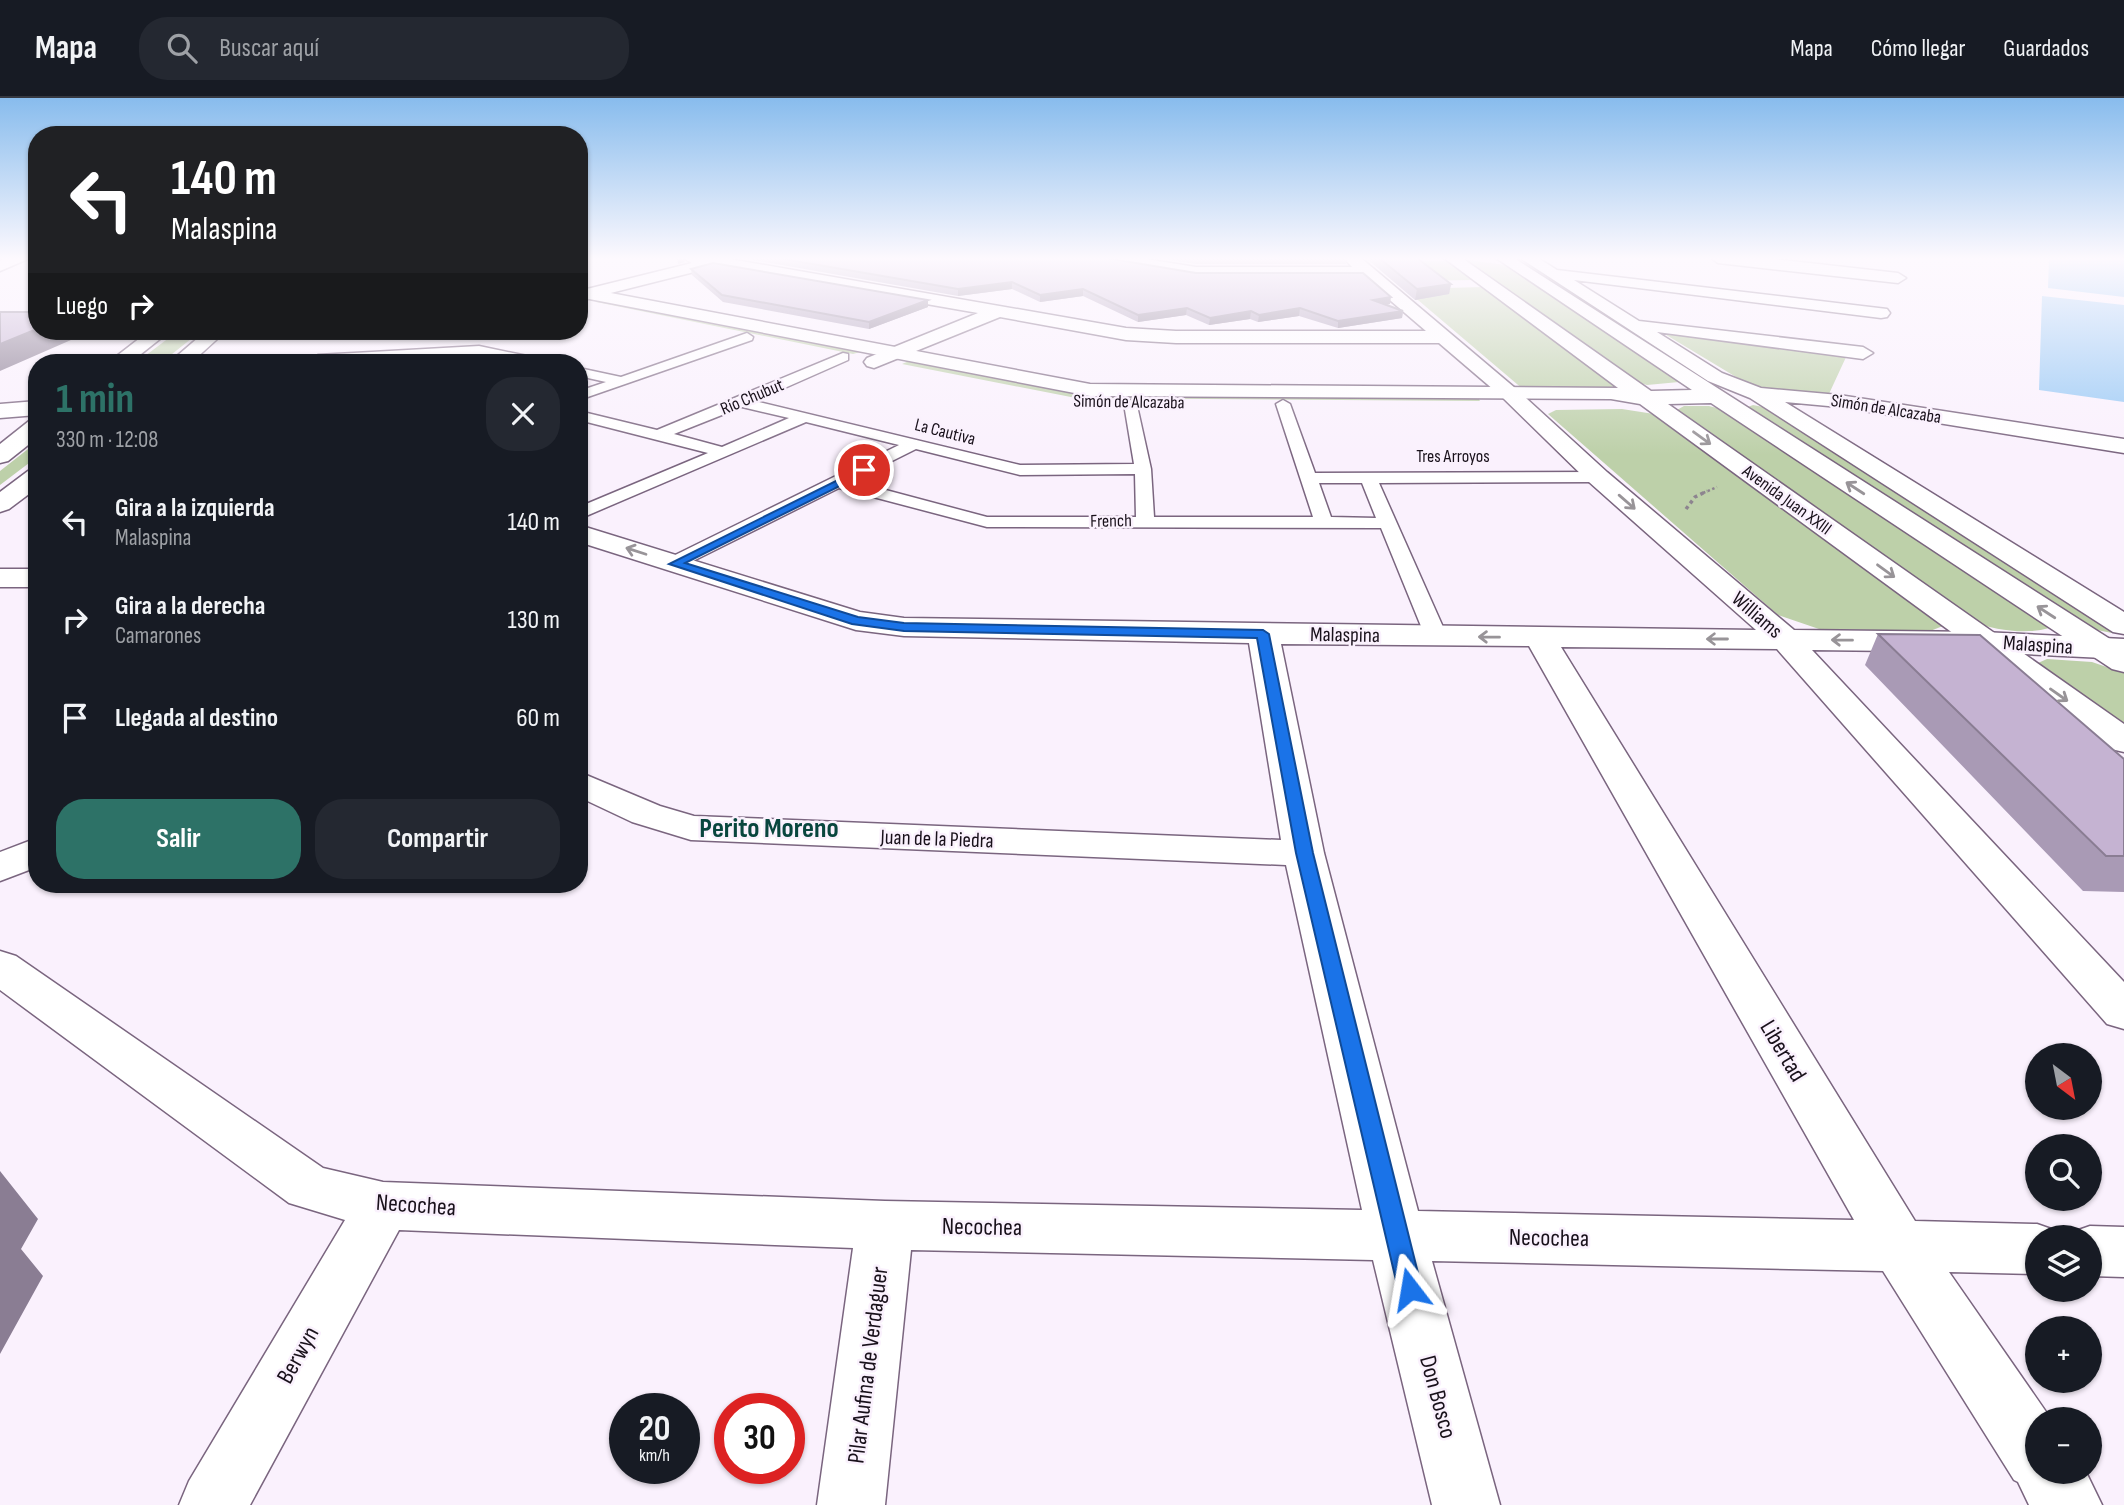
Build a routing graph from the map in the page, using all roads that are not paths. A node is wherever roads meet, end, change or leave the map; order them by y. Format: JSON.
{"nodes":[{"id":1,"x":693,"y":324,"type":"edge"},
{"id":2,"x":734,"y":324,"type":"edge"},
{"id":3,"x":969,"y":324,"type":"edge"},
{"id":4,"x":1061,"y":324,"type":"edge"},
{"id":5,"x":1426,"y":324,"type":"edge"},
{"id":6,"x":1542,"y":324,"type":"edge"},
{"id":7,"x":1603,"y":324,"type":"edge"},
{"id":8,"x":1631,"y":324,"type":"edge"},
{"id":9,"x":1635,"y":324,"type":"edge"},
{"id":10,"x":1877,"y":324,"type":"edge"},
{"id":11,"x":747,"y":337,"type":"junction"},
{"id":12,"x":1442,"y":337,"type":"junction"},
{"id":13,"x":149,"y":340,"type":"edge"},
{"id":14,"x":206,"y":340,"type":"edge"},
{"id":15,"x":896,"y":353,"type":"junction"},
{"id":16,"x":1863,"y":353,"type":"junction"},
{"id":17,"x":131,"y":354,"type":"edge"},
{"id":18,"x":190,"y":354,"type":"edge"},
{"id":19,"x":402,"y":354,"type":"edge"},
{"id":20,"x":498,"y":354,"type":"edge"},
{"id":21,"x":843,"y":357,"type":"junction"},
{"id":22,"x":874,"y":362,"type":"junction"},
{"id":23,"x":588,"y":374,"type":"edge"},
{"id":24,"x":622,"y":381,"type":"junction"},
{"id":25,"x":588,"y":393,"type":"edge"},
{"id":26,"x":1757,"y":394,"type":"junction"},
{"id":27,"x":1714,"y":396,"type":"junction"},
{"id":28,"x":1646,"y":398,"type":"junction"},
{"id":29,"x":1515,"y":399,"type":"junction"},
{"id":30,"x":1839,"y":401,"type":"junction"},
{"id":31,"x":741,"y":402,"type":"junction"},
{"id":32,"x":1131,"y":404,"type":"junction"},
{"id":33,"x":1283,"y":404,"type":"junction"},
{"id":34,"x":28,"y":409,"type":"edge"},
{"id":35,"x":0,"y":411,"type":"edge"},
{"id":36,"x":588,"y":417,"type":"edge"},
{"id":37,"x":803,"y":418,"type":"junction"},
{"id":38,"x":28,"y":433,"type":"edge"},
{"id":39,"x":659,"y":435,"type":"junction"},
{"id":40,"x":914,"y":444,"type":"junction"},
{"id":41,"x":724,"y":452,"type":"junction"},
{"id":42,"x":0,"y":456,"type":"edge"},
{"id":43,"x":2119,"y":457,"type":"edge"},
{"id":44,"x":1143,"y":470,"type":"junction"},
{"id":45,"x":1598,"y":477,"type":"junction"},
{"id":46,"x":1308,"y":478,"type":"junction"},
{"id":47,"x":1368,"y":478,"type":"junction"},
{"id":48,"x":28,"y":482,"type":"edge"},
{"id":49,"x":840,"y":482,"type":"junction"},
{"id":50,"x":5,"y":496,"type":"edge"},
{"id":51,"x":588,"y":510,"type":"edge"},
{"id":52,"x":1145,"y":521,"type":"junction"},
{"id":53,"x":1324,"y":522,"type":"junction"},
{"id":54,"x":1388,"y":523,"type":"junction"},
{"id":55,"x":588,"y":536,"type":"edge"},
{"id":56,"x":674,"y":564,"type":"junction"},
{"id":57,"x":0,"y":578,"type":"edge"},
{"id":58,"x":28,"y":578,"type":"edge"},
{"id":59,"x":2124,"y":625,"type":"edge"},
{"id":60,"x":1263,"y":634,"type":"junction"},
{"id":61,"x":1436,"y":636,"type":"junction"},
{"id":62,"x":1539,"y":637,"type":"junction"},
{"id":63,"x":1785,"y":639,"type":"junction"},
{"id":64,"x":1983,"y":642,"type":"junction"},
{"id":65,"x":2117,"y":653,"type":"edge"},
{"id":66,"x":2124,"y":741,"type":"edge"},
{"id":67,"x":588,"y":787,"type":"edge"},
{"id":68,"x":1304,"y":853,"type":"junction"},
{"id":69,"x":28,"y":855,"type":"edge"},
{"id":70,"x":0,"y":868,"type":"edge"},
{"id":71,"x":0,"y":967,"type":"edge"},
{"id":72,"x":2124,"y":1012,"type":"edge"},
{"id":73,"x":383,"y":1206,"type":"junction"},
{"id":74,"x":885,"y":1225,"type":"junction"},
{"id":75,"x":1396,"y":1235,"type":"junction"},
{"id":76,"x":1898,"y":1245,"type":"junction"},
{"id":77,"x":2025,"y":1249,"type":"edge"},
{"id":78,"x":2102,"y":1251,"type":"edge"},
{"id":79,"x":2124,"y":1252,"type":"edge"},
{"id":80,"x":2025,"y":1439,"type":"edge"},
{"id":81,"x":2054,"y":1484,"type":"edge"},
{"id":82,"x":214,"y":1505,"type":"edge"},
{"id":83,"x":851,"y":1505,"type":"edge"},
{"id":84,"x":1466,"y":1505,"type":"edge"},
{"id":85,"x":2068,"y":1505,"type":"edge"}],
"edges":[{"from":1,"to":11,"type":"street","name":"Simón de Alcazaba"},
{"from":2,"to":15,"type":"street","name":"Simón de Alcazaba"},
{"from":3,"to":15,"type":"street"},
{"from":4,"to":12,"type":"street"},
{"from":5,"to":12,"type":"street","name":"Williams"},
{"from":6,"to":28,"type":"street","name":"Avenida Juan XXIII"},
{"from":7,"to":27,"type":"street"},
{"from":8,"to":26,"type":"street"},
{"from":9,"to":16,"type":"street"},
{"from":10,"to":16,"type":"street"},
{"from":11,"to":21,"type":"street","name":"Simón de Alcazaba"},
{"from":11,"to":24,"type":"lane"},
{"from":12,"to":29,"type":"street","name":"Williams"},
{"from":13,"to":17,"type":"street"},
{"from":14,"to":18,"type":"street"},
{"from":15,"to":22,"type":"street"},
{"from":15,"to":29,"type":"street","name":"Simón de Alcazaba"},
{"from":16,"to":30,"type":"street"},
{"from":19,"to":20,"type":"lane"},
{"from":21,"to":22,"type":"street","name":"Simón de Alcazaba"},
{"from":21,"to":31,"type":"lane","name":"Río Chubut"},
{"from":22,"to":32,"type":"street","name":"Simón de Alcazaba"},
{"from":23,"to":24,"type":"lane"},
{"from":24,"to":25,"type":"lane"},
{"from":26,"to":27,"type":"street","name":"Simón de Alcazaba"},
{"from":26,"to":30,"type":"street","name":"Simón de Alcazaba"},
{"from":26,"to":59,"type":"street"},
{"from":27,"to":28,"type":"street","name":"Simón de Alcazaba"},
{"from":65,"to":27,"type":"street","one_way":true},
{"from":28,"to":29,"type":"street","name":"Simón de Alcazaba"},
{"from":28,"to":64,"type":"street","name":"Avenida Juan XXIII","one_way":true},
{"from":29,"to":33,"type":"street","name":"Simón de Alcazaba"},
{"from":29,"to":45,"type":"street","name":"Williams"},
{"from":30,"to":43,"type":"street","name":"Simón de Alcazaba"},
{"from":31,"to":37,"type":"lane","name":"La Cautiva"},
{"from":31,"to":39,"type":"lane","name":"Río Chubut"},
{"from":32,"to":33,"type":"street","name":"Simón de Alcazaba"},
{"from":32,"to":44,"type":"lane"},
{"from":33,"to":46,"type":"lane"},
{"from":34,"to":35,"type":"street"},
{"from":36,"to":39,"type":"lane"},
{"from":37,"to":40,"type":"lane","name":"La Cautiva"},
{"from":37,"to":41,"type":"lane"},
{"from":38,"to":42,"type":"street"},
{"from":39,"to":41,"type":"lane"},
{"from":40,"to":44,"type":"lane","name":"La Cautiva"},
{"from":40,"to":49,"type":"lane"},
{"from":41,"to":51,"type":"lane"},
{"from":44,"to":52,"type":"lane"},
{"from":45,"to":47,"type":"lane","name":"Tres Arroyos"},
{"from":45,"to":63,"type":"street","name":"Williams","one_way":true},
{"from":46,"to":47,"type":"lane","name":"Tres Arroyos"},
{"from":46,"to":53,"type":"lane"},
{"from":47,"to":54,"type":"lane"},
{"from":48,"to":50,"type":"street"},
{"from":49,"to":52,"type":"lane","name":"French"},
{"from":49,"to":56,"type":"lane"},
{"from":52,"to":53,"type":"lane","name":"French"},
{"from":53,"to":54,"type":"lane","name":"French"},
{"from":54,"to":61,"type":"lane"},
{"from":56,"to":55,"type":"street","name":"Malaspina","one_way":true},
{"from":56,"to":60,"type":"street","name":"Malaspina"},
{"from":57,"to":58,"type":"street"},
{"from":60,"to":61,"type":"street","name":"Malaspina"},
{"from":60,"to":68,"type":"street","name":"Don Bosco"},
{"from":62,"to":61,"type":"street","name":"Malaspina","one_way":true},
{"from":63,"to":62,"type":"street","name":"Malaspina","one_way":true},
{"from":62,"to":76,"type":"street","name":"Libertad"},
{"from":64,"to":63,"type":"street","name":"Malaspina","one_way":true},
{"from":63,"to":72,"type":"street","name":"Williams"},
{"from":64,"to":65,"type":"street","name":"Malaspina"},
{"from":64,"to":66,"type":"street","name":"Avenida Juan XXIII","one_way":true},
{"from":67,"to":68,"type":"street","name":"Juan de la Piedra"},
{"from":68,"to":75,"type":"street","name":"Don Bosco"},
{"from":69,"to":70,"type":"street"},
{"from":71,"to":73,"type":"street","name":"Necochea"},
{"from":73,"to":74,"type":"street","name":"Necochea"},
{"from":73,"to":82,"type":"street","name":"Berwyn"},
{"from":74,"to":75,"type":"street","name":"Necochea"},
{"from":74,"to":83,"type":"street","name":"Pilar Aufina de Verdaguer"},
{"from":75,"to":76,"type":"street","name":"Necochea"},
{"from":75,"to":84,"type":"street","name":"Don Bosco"},
{"from":76,"to":77,"type":"street","name":"Necochea"},
{"from":76,"to":80,"type":"street","name":"Libertad"},
{"from":78,"to":79,"type":"street"},
{"from":81,"to":85,"type":"street"}]}
